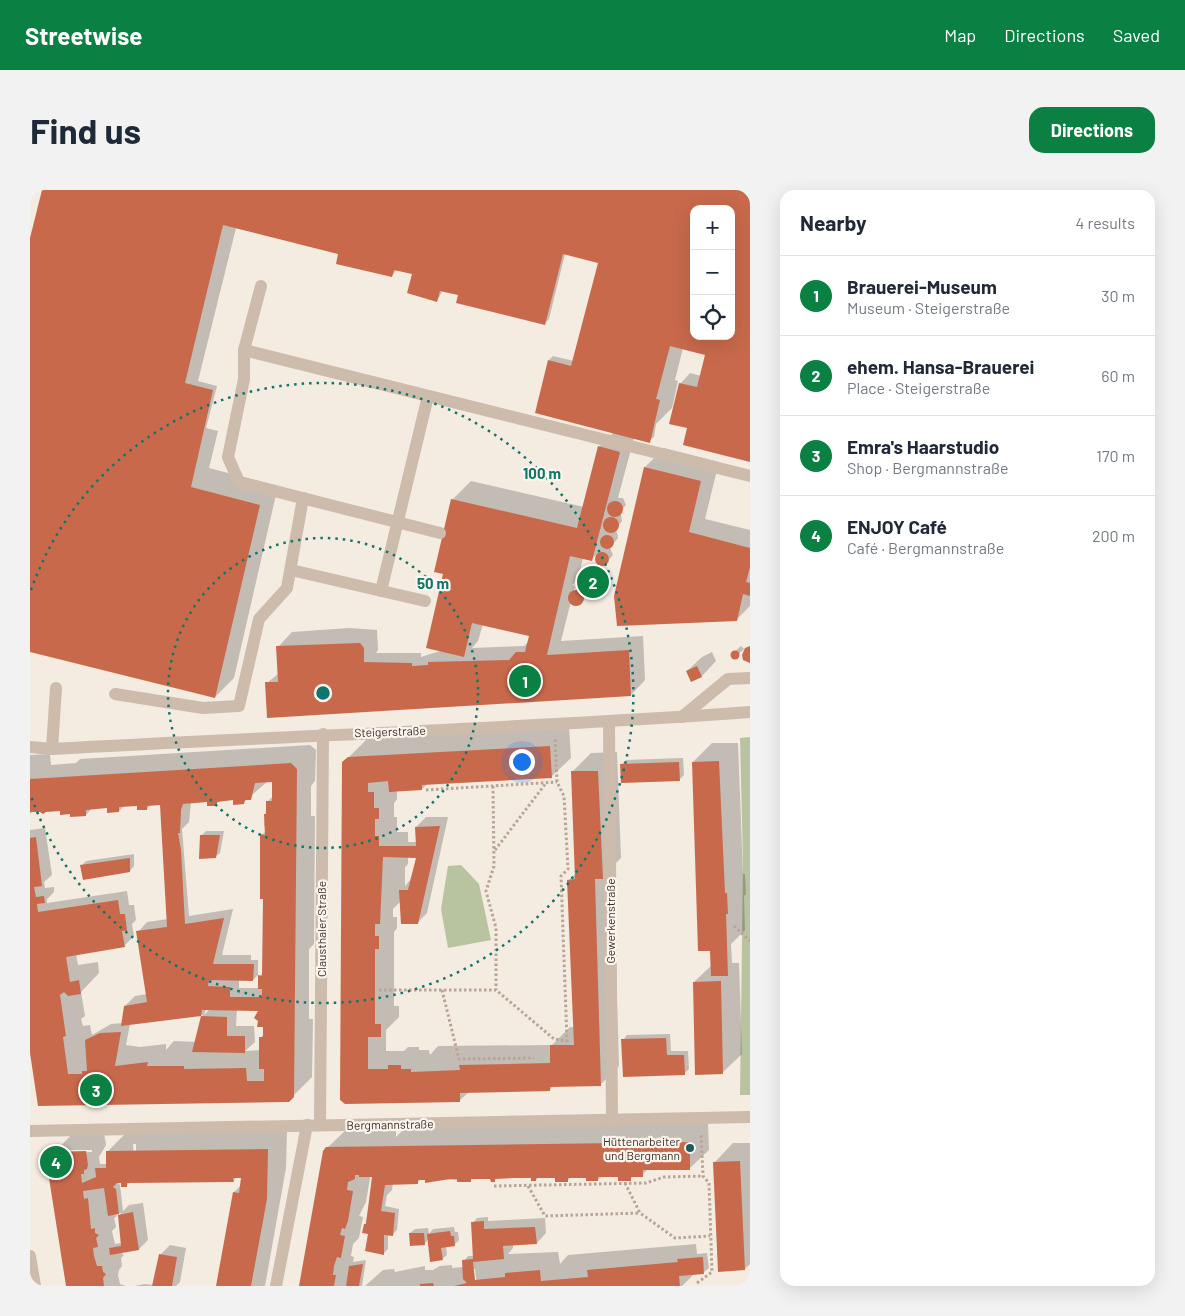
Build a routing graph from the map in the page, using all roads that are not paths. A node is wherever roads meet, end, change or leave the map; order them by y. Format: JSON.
{"nodes":[{"id":1,"x":260,"y":286,"type":"dead end"},
{"id":2,"x":244,"y":350,"type":"junction"},
{"id":3,"x":428,"y":396,"type":"junction"},
{"id":4,"x":750,"y":476,"type":"edge"},
{"id":5,"x":303,"y":498,"type":"junction"},
{"id":6,"x":397,"y":523,"type":"junction"},
{"id":7,"x":440,"y":533,"type":"dead end"},
{"id":8,"x":291,"y":570,"type":"junction"},
{"id":9,"x":381,"y":591,"type":"junction"},
{"id":10,"x":425,"y":601,"type":"dead end"},
{"id":11,"x":750,"y":678,"type":"edge"},
{"id":12,"x":56,"y":688,"type":"dead end"},
{"id":13,"x":115,"y":694,"type":"dead end"},
{"id":14,"x":750,"y":712,"type":"edge"},
{"id":15,"x":682,"y":716,"type":"junction"},
{"id":16,"x":609,"y":722,"type":"junction"},
{"id":17,"x":322,"y":734,"type":"junction"},
{"id":18,"x":30,"y":747,"type":"edge"},
{"id":19,"x":52,"y":749,"type":"junction"},
{"id":20,"x":750,"y":1117,"type":"edge"},
{"id":21,"x":612,"y":1121,"type":"junction"},
{"id":22,"x":313,"y":1125,"type":"junction"},
{"id":23,"x":30,"y":1131,"type":"edge"},
{"id":24,"x":30,"y":1256,"type":"edge"},
{"id":25,"x":35,"y":1286,"type":"edge"},
{"id":26,"x":276,"y":1286,"type":"edge"}],
"edges":[{"from":1,"to":2,"type":"street"},
{"from":2,"to":3,"type":"street"},
{"from":2,"to":5,"type":"street"},
{"from":3,"to":4,"type":"street"},
{"from":3,"to":6,"type":"street"},
{"from":5,"to":6,"type":"street"},
{"from":5,"to":8,"type":"street"},
{"from":6,"to":7,"type":"street"},
{"from":6,"to":9,"type":"street"},
{"from":8,"to":9,"type":"street"},
{"from":8,"to":13,"type":"street"},
{"from":9,"to":10,"type":"street"},
{"from":11,"to":15,"type":"street"},
{"from":12,"to":19,"type":"street"},
{"from":14,"to":15,"type":"street","name":"Steigerstraße"},
{"from":15,"to":16,"type":"street","name":"Steigerstraße"},
{"from":16,"to":17,"type":"street","name":"Steigerstraße"},
{"from":16,"to":21,"type":"street","name":"Gewerkenstraße"},
{"from":17,"to":19,"type":"street","name":"Steigerstraße"},
{"from":17,"to":22,"type":"street","name":"Clausthaler Straße"},
{"from":18,"to":19,"type":"street","name":"Steigerstraße"},
{"from":20,"to":21,"type":"street","name":"Bergmannstraße"},
{"from":21,"to":22,"type":"street","name":"Bergmannstraße"},
{"from":22,"to":23,"type":"street","name":"Bergmannstraße"},
{"from":22,"to":26,"type":"street","name":"Clausthaler Straße"},
{"from":24,"to":25,"type":"street"}]}
